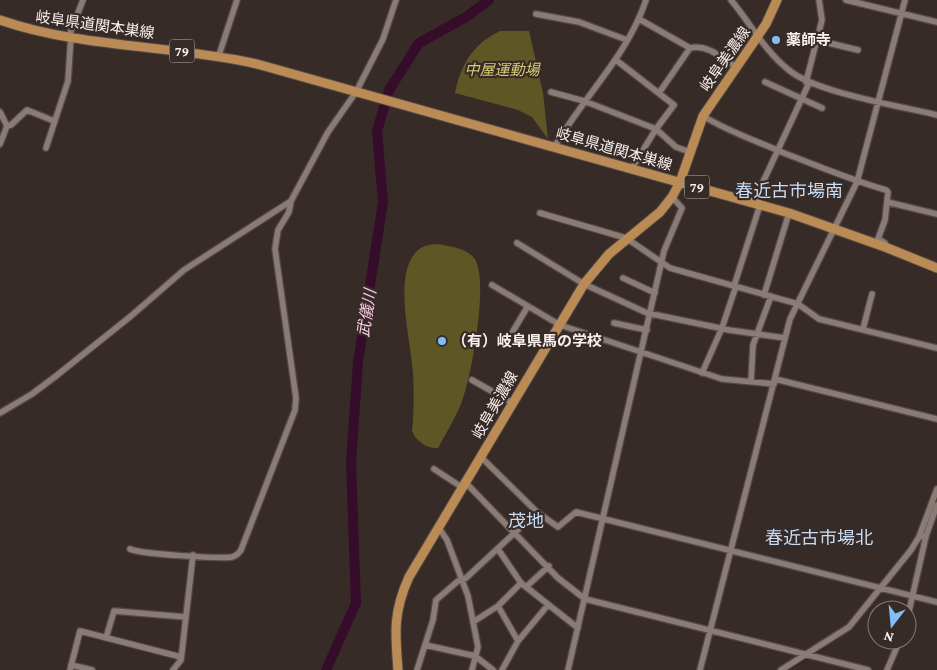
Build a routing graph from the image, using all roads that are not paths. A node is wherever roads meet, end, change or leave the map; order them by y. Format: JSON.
{"nodes":[{"id":1,"x":83,"y":0,"type":"edge"},
{"id":2,"x":238,"y":0,"type":"edge"},
{"id":3,"x":396,"y":0,"type":"edge"},
{"id":4,"x":646,"y":0,"type":"edge"},
{"id":5,"x":777,"y":0,"type":"edge"},
{"id":6,"x":819,"y":0,"type":"edge"},
{"id":7,"x":846,"y":0,"type":"edge"},
{"id":8,"x":905,"y":0,"type":"edge"},
{"id":9,"x":734,"y":1,"type":"edge"},
{"id":10,"x":536,"y":14,"type":"dead end"},
{"id":11,"x":902,"y":14,"type":"junction"},
{"id":12,"x":0,"y":20,"type":"edge"},
{"id":13,"x":639,"y":20,"type":"junction"},
{"id":14,"x":937,"y":22,"type":"edge"},
{"id":15,"x":758,"y":35,"type":"junction"},
{"id":16,"x":70,"y":36,"type":"junction"},
{"id":17,"x":627,"y":40,"type":"junction"},
{"id":18,"x":816,"y":40,"type":"junction"},
{"id":19,"x":690,"y":48,"type":"junction"},
{"id":20,"x":858,"y":50,"type":"dead end"},
{"id":21,"x":219,"y":55,"type":"junction"},
{"id":22,"x":616,"y":60,"type":"junction"},
{"id":23,"x":736,"y":66,"type":"junction"},
{"id":24,"x":765,"y":82,"type":"dead end"},
{"id":25,"x":808,"y":83,"type":"junction"},
{"id":26,"x":359,"y":92,"type":"junction"},
{"id":27,"x":551,"y":92,"type":"dead end"},
{"id":28,"x":660,"y":93,"type":"junction"},
{"id":29,"x":802,"y":99,"type":"junction"},
{"id":30,"x":879,"y":101,"type":"junction"},
{"id":31,"x":584,"y":102,"type":"junction"},
{"id":32,"x":822,"y":108,"type":"dead end"},
{"id":33,"x":0,"y":112,"type":"edge"},
{"id":34,"x":937,"y":115,"type":"edge"},
{"id":35,"x":704,"y":116,"type":"junction"},
{"id":36,"x":54,"y":121,"type":"junction"},
{"id":37,"x":7,"y":126,"type":"junction"},
{"id":38,"x":656,"y":128,"type":"junction"},
{"id":39,"x":0,"y":144,"type":"edge"},
{"id":40,"x":555,"y":146,"type":"junction"},
{"id":41,"x":46,"y":148,"type":"dead end"},
{"id":42,"x":778,"y":150,"type":"junction"},
{"id":43,"x":690,"y":152,"type":"junction"},
{"id":44,"x":632,"y":168,"type":"junction"},
{"id":45,"x":680,"y":182,"type":"junction"},
{"id":46,"x":857,"y":182,"type":"junction"},
{"id":47,"x":672,"y":197,"type":"junction"},
{"id":48,"x":291,"y":201,"type":"junction"},
{"id":49,"x":887,"y":202,"type":"junction"},
{"id":50,"x":759,"y":205,"type":"junction"},
{"id":51,"x":540,"y":213,"type":"dead end"},
{"id":52,"x":789,"y":213,"type":"junction"},
{"id":53,"x":937,"y":214,"type":"edge"},
{"id":54,"x":835,"y":228,"type":"junction"},
{"id":55,"x":626,"y":238,"type":"junction"},
{"id":56,"x":517,"y":242,"type":"dead end"},
{"id":57,"x":885,"y":247,"type":"junction"},
{"id":58,"x":662,"y":264,"type":"junction"},
{"id":59,"x":937,"y":268,"type":"edge"},
{"id":60,"x":623,"y":278,"type":"dead end"},
{"id":61,"x":584,"y":284,"type":"junction"},
{"id":62,"x":492,"y":285,"type":"dead end"},
{"id":63,"x":735,"y":286,"type":"junction"},
{"id":64,"x":655,"y":293,"type":"junction"},
{"id":65,"x":872,"y":294,"type":"dead end"},
{"id":66,"x":767,"y":296,"type":"junction"},
{"id":67,"x":798,"y":304,"type":"junction"},
{"id":68,"x":528,"y":306,"type":"junction"},
{"id":69,"x":650,"y":314,"type":"junction"},
{"id":70,"x":614,"y":323,"type":"dead end"},
{"id":71,"x":560,"y":325,"type":"junction"},
{"id":72,"x":722,"y":328,"type":"junction"},
{"id":73,"x":863,"y":329,"type":"junction"},
{"id":74,"x":647,"y":330,"type":"junction"},
{"id":75,"x":756,"y":334,"type":"junction"},
{"id":76,"x":785,"y":338,"type":"junction"},
{"id":77,"x":506,"y":344,"type":"dead end"},
{"id":78,"x":937,"y":348,"type":"edge"},
{"id":79,"x":641,"y":352,"type":"junction"},
{"id":80,"x":702,"y":373,"type":"junction"},
{"id":81,"x":472,"y":380,"type":"dead end"},
{"id":82,"x":775,"y":381,"type":"junction"},
{"id":83,"x":751,"y":382,"type":"junction"},
{"id":84,"x":511,"y":402,"type":"junction"},
{"id":85,"x":0,"y":413,"type":"edge"},
{"id":86,"x":937,"y":419,"type":"edge"},
{"id":87,"x":481,"y":457,"type":"junction"},
{"id":88,"x":434,"y":468,"type":"dead end"},
{"id":89,"x":464,"y":485,"type":"junction"},
{"id":90,"x":937,"y":490,"type":"edge"},
{"id":91,"x":936,"y":508,"type":"edge"},
{"id":92,"x":537,"y":512,"type":"junction"},
{"id":93,"x":603,"y":520,"type":"junction"},
{"id":94,"x":439,"y":528,"type":"junction"},
{"id":95,"x":515,"y":533,"type":"junction"},
{"id":96,"x":926,"y":536,"type":"junction"},
{"id":97,"x":918,"y":537,"type":"junction"},
{"id":98,"x":130,"y":549,"type":"dead end"},
{"id":99,"x":498,"y":549,"type":"junction"},
{"id":100,"x":731,"y":551,"type":"junction"},
{"id":101,"x":193,"y":555,"type":"junction"},
{"id":102,"x":549,"y":566,"type":"junction"},
{"id":103,"x":462,"y":580,"type":"junction"},
{"id":104,"x":524,"y":585,"type":"junction"},
{"id":105,"x":880,"y":588,"type":"junction"},
{"id":106,"x":913,"y":596,"type":"junction"},
{"id":107,"x":585,"y":599,"type":"junction"},
{"id":108,"x":912,"y":600,"type":"edge"},
{"id":109,"x":937,"y":602,"type":"edge"},
{"id":110,"x":498,"y":606,"type":"junction"},
{"id":111,"x":548,"y":606,"type":"junction"},
{"id":112,"x":186,"y":617,"type":"junction"},
{"id":113,"x":473,"y":622,"type":"junction"},
{"id":114,"x":578,"y":628,"type":"junction"},
{"id":115,"x":710,"y":630,"type":"junction"},
{"id":116,"x":106,"y":638,"type":"junction"},
{"id":117,"x":518,"y":641,"type":"junction"},
{"id":118,"x":425,"y":645,"type":"junction"},
{"id":119,"x":896,"y":650,"type":"edge"},
{"id":120,"x":806,"y":654,"type":"junction"},
{"id":121,"x":181,"y":656,"type":"junction"},
{"id":122,"x":476,"y":656,"type":"junction"},
{"id":123,"x":71,"y":667,"type":"edge"},
{"id":124,"x":92,"y":670,"type":"edge"},
{"id":125,"x":173,"y":670,"type":"edge"},
{"id":126,"x":398,"y":670,"type":"edge"},
{"id":127,"x":416,"y":670,"type":"edge"},
{"id":128,"x":472,"y":670,"type":"edge"},
{"id":129,"x":493,"y":670,"type":"edge"},
{"id":130,"x":502,"y":670,"type":"edge"},
{"id":131,"x":568,"y":670,"type":"edge"},
{"id":132,"x":700,"y":670,"type":"edge"},
{"id":133,"x":781,"y":670,"type":"edge"},
{"id":134,"x":868,"y":670,"type":"edge"},
{"id":135,"x":887,"y":670,"type":"edge"}],
"edges":[{"from":1,"to":16,"type":"street"},
{"from":2,"to":21,"type":"street"},
{"from":3,"to":26,"type":"street"},
{"from":4,"to":13,"type":"street"},
{"from":5,"to":15,"type":"main road","name":"岐阜美濃線"},
{"from":6,"to":18,"type":"street"},
{"from":7,"to":11,"type":"street"},
{"from":8,"to":11,"type":"street"},
{"from":9,"to":15,"type":"street"},
{"from":10,"to":17,"type":"street"},
{"from":11,"to":14,"type":"street"},
{"from":11,"to":30,"type":"street"},
{"from":12,"to":16,"type":"main road","name":"岐阜県道関本巣線","number":"79"},
{"from":13,"to":17,"type":"street"},
{"from":13,"to":19,"type":"street"},
{"from":15,"to":23,"type":"main road","name":"岐阜美濃線"},
{"from":15,"to":25,"type":"street"},
{"from":16,"to":21,"type":"main road","name":"岐阜県道関本巣線","number":"79"},
{"from":16,"to":36,"type":"street"},
{"from":17,"to":22,"type":"street"},
{"from":18,"to":20,"type":"street"},
{"from":18,"to":25,"type":"street"},
{"from":19,"to":23,"type":"street"},
{"from":19,"to":28,"type":"street"},
{"from":21,"to":26,"type":"main road","name":"岐阜県道関本巣線","number":"79"},
{"from":22,"to":28,"type":"street"},
{"from":22,"to":31,"type":"street"},
{"from":23,"to":35,"type":"main road","name":"岐阜美濃線"},
{"from":24,"to":29,"type":"street"},
{"from":25,"to":29,"type":"street"},
{"from":25,"to":30,"type":"street"},
{"from":26,"to":40,"type":"main road","name":"岐阜県道関本巣線","number":"79"},
{"from":26,"to":48,"type":"street"},
{"from":27,"to":31,"type":"street"},
{"from":28,"to":38,"type":"street"},
{"from":29,"to":32,"type":"street"},
{"from":29,"to":42,"type":"street"},
{"from":30,"to":34,"type":"street"},
{"from":30,"to":46,"type":"street"},
{"from":31,"to":38,"type":"street"},
{"from":31,"to":40,"type":"street"},
{"from":33,"to":37,"type":"street"},
{"from":35,"to":42,"type":"street"},
{"from":35,"to":43,"type":"main road","name":"岐阜美濃線"},
{"from":36,"to":37,"type":"street"},
{"from":36,"to":41,"type":"street"},
{"from":37,"to":39,"type":"street"},
{"from":38,"to":43,"type":"street"},
{"from":38,"to":44,"type":"street"},
{"from":40,"to":44,"type":"main road","name":"岐阜県道関本巣線","number":"79"},
{"from":42,"to":46,"type":"street"},
{"from":42,"to":50,"type":"street"},
{"from":43,"to":45,"type":"main road","name":"岐阜美濃線"},
{"from":44,"to":45,"type":"main road","name":"岐阜県道関本巣線","number":"79"},
{"from":45,"to":47,"type":"main road","name":"岐阜美濃線"},
{"from":45,"to":50,"type":"main road","name":"岐阜県道関本巣線","number":"79"},
{"from":46,"to":49,"type":"street"},
{"from":46,"to":54,"type":"street"},
{"from":47,"to":55,"type":"main road","name":"岐阜美濃線"},
{"from":47,"to":58,"type":"street"},
{"from":48,"to":85,"type":"street"},
{"from":48,"to":101,"type":"street"},
{"from":49,"to":53,"type":"street"},
{"from":49,"to":57,"type":"street"},
{"from":50,"to":52,"type":"main road","name":"岐阜県道関本巣線","number":"79"},
{"from":50,"to":63,"type":"street"},
{"from":51,"to":55,"type":"street"},
{"from":52,"to":54,"type":"main road","name":"岐阜県道関本巣線","number":"79"},
{"from":52,"to":66,"type":"street"},
{"from":54,"to":57,"type":"main road","name":"岐阜県道関本巣線","number":"79"},
{"from":54,"to":67,"type":"street"},
{"from":55,"to":58,"type":"street"},
{"from":55,"to":61,"type":"main road","name":"岐阜美濃線"},
{"from":56,"to":61,"type":"street"},
{"from":57,"to":59,"type":"main road","name":"岐阜県道関本巣線","number":"79"},
{"from":58,"to":63,"type":"street"},
{"from":58,"to":64,"type":"street"},
{"from":60,"to":64,"type":"street"},
{"from":61,"to":69,"type":"street"},
{"from":61,"to":71,"type":"main road","name":"岐阜美濃線"},
{"from":62,"to":68,"type":"street"},
{"from":63,"to":66,"type":"street"},
{"from":63,"to":72,"type":"street"},
{"from":64,"to":69,"type":"street"},
{"from":65,"to":73,"type":"street"},
{"from":66,"to":67,"type":"street"},
{"from":66,"to":75,"type":"street"},
{"from":67,"to":73,"type":"street"},
{"from":67,"to":76,"type":"street"},
{"from":68,"to":71,"type":"street"},
{"from":68,"to":77,"type":"street"},
{"from":69,"to":72,"type":"street"},
{"from":69,"to":74,"type":"street"},
{"from":70,"to":74,"type":"street"},
{"from":71,"to":79,"type":"street"},
{"from":71,"to":84,"type":"main road","name":"岐阜美濃線"},
{"from":72,"to":75,"type":"street"},
{"from":72,"to":80,"type":"street"},
{"from":73,"to":78,"type":"street"},
{"from":74,"to":79,"type":"street"},
{"from":75,"to":76,"type":"street"},
{"from":75,"to":83,"type":"street"},
{"from":76,"to":82,"type":"street"},
{"from":79,"to":80,"type":"street"},
{"from":79,"to":93,"type":"street"},
{"from":80,"to":83,"type":"street"},
{"from":81,"to":84,"type":"street"},
{"from":82,"to":83,"type":"street"},
{"from":82,"to":86,"type":"street"},
{"from":82,"to":100,"type":"street"},
{"from":84,"to":87,"type":"main road","name":"岐阜美濃線"},
{"from":87,"to":89,"type":"main road","name":"岐阜美濃線"},
{"from":87,"to":92,"type":"street"},
{"from":88,"to":89,"type":"street"},
{"from":89,"to":94,"type":"main road","name":"岐阜美濃線"},
{"from":89,"to":95,"type":"street"},
{"from":90,"to":97,"type":"street"},
{"from":91,"to":96,"type":"street"},
{"from":92,"to":93,"type":"street"},
{"from":92,"to":95,"type":"street"},
{"from":93,"to":100,"type":"street"},
{"from":93,"to":107,"type":"street"},
{"from":94,"to":103,"type":"street"},
{"from":94,"to":126,"type":"main road","name":"岐阜美濃線"},
{"from":95,"to":99,"type":"street"},
{"from":95,"to":102,"type":"street"},
{"from":96,"to":97,"type":"street"},
{"from":96,"to":106,"type":"street"},
{"from":97,"to":105,"type":"street"},
{"from":98,"to":101,"type":"street"},
{"from":99,"to":103,"type":"street"},
{"from":99,"to":104,"type":"street"},
{"from":100,"to":105,"type":"street"},
{"from":100,"to":115,"type":"street"},
{"from":101,"to":112,"type":"street"},
{"from":102,"to":104,"type":"street"},
{"from":102,"to":107,"type":"street"},
{"from":103,"to":113,"type":"street"},
{"from":103,"to":118,"type":"street"},
{"from":104,"to":110,"type":"street"},
{"from":104,"to":111,"type":"street"},
{"from":105,"to":106,"type":"street"},
{"from":105,"to":120,"type":"street"},
{"from":106,"to":108,"type":"street"},
{"from":106,"to":109,"type":"street"},
{"from":107,"to":114,"type":"street"},
{"from":107,"to":115,"type":"street"},
{"from":110,"to":113,"type":"street"},
{"from":110,"to":117,"type":"street"},
{"from":111,"to":114,"type":"street"},
{"from":111,"to":117,"type":"street"},
{"from":112,"to":116,"type":"street"},
{"from":112,"to":121,"type":"street"},
{"from":113,"to":122,"type":"street"},
{"from":114,"to":131,"type":"street"},
{"from":115,"to":120,"type":"street"},
{"from":115,"to":132,"type":"street"},
{"from":116,"to":121,"type":"street"},
{"from":116,"to":123,"type":"street"},
{"from":117,"to":130,"type":"street"},
{"from":118,"to":122,"type":"street"},
{"from":118,"to":127,"type":"street"},
{"from":119,"to":135,"type":"street"},
{"from":120,"to":133,"type":"street"},
{"from":120,"to":134,"type":"street"},
{"from":121,"to":125,"type":"street"},
{"from":122,"to":128,"type":"street"},
{"from":122,"to":129,"type":"street"},
{"from":123,"to":124,"type":"street"}]}
